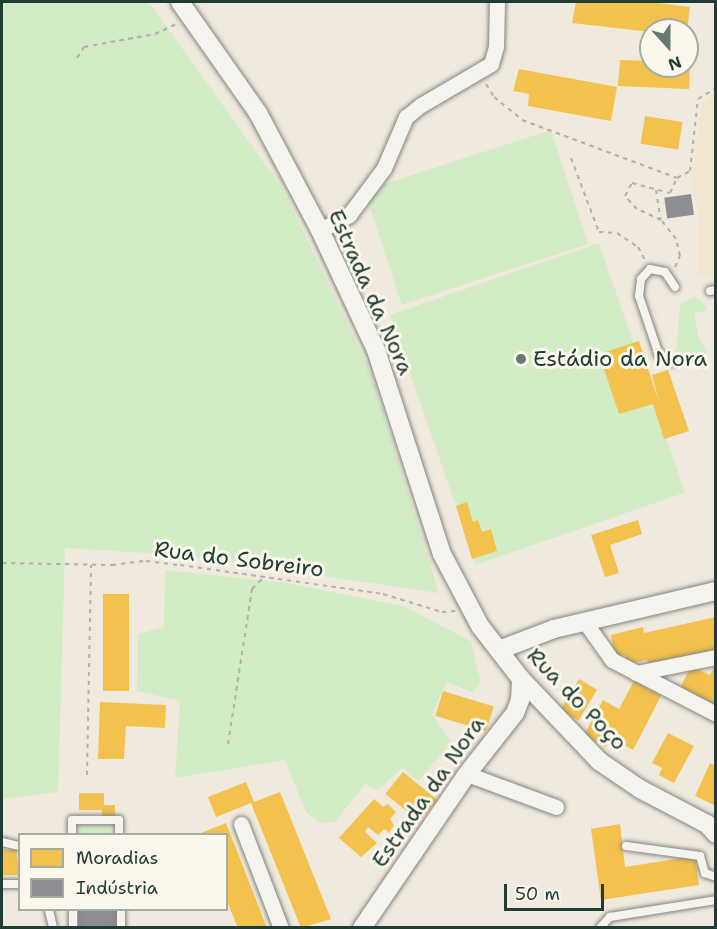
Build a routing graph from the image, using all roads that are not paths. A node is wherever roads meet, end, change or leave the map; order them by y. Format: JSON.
{"nodes":[{"id":1,"x":180,"y":2,"type":"edge"},
{"id":2,"x":497,"y":2,"type":"edge"},
{"id":3,"x":320,"y":230,"type":"junction"},
{"id":4,"x":675,"y":287,"type":"road end"},
{"id":5,"x":674,"y":362,"type":"dead end"},
{"id":6,"x":716,"y":591,"type":"edge"},
{"id":7,"x":587,"y":625,"type":"junction"},
{"id":8,"x":499,"y":650,"type":"junction"},
{"id":9,"x":716,"y":657,"type":"edge"},
{"id":10,"x":671,"y":666,"type":"junction"},
{"id":11,"x":636,"y":673,"type":"junction"},
{"id":12,"x":521,"y":679,"type":"junction"},
{"id":13,"x":668,"y":689,"type":"junction"},
{"id":14,"x":548,"y":709,"type":"junction"},
{"id":15,"x":515,"y":713,"type":"junction"},
{"id":16,"x":716,"y":714,"type":"edge"},
{"id":17,"x":467,"y":774,"type":"junction"},
{"id":18,"x":556,"y":807,"type":"dead end"},
{"id":19,"x":241,"y":824,"type":"dead end"},
{"id":20,"x":72,"y":833,"type":"edge"},
{"id":21,"x":119,"y":833,"type":"edge"},
{"id":22,"x":716,"y":834,"type":"edge"},
{"id":23,"x":2,"y":842,"type":"edge"},
{"id":24,"x":18,"y":846,"type":"edge"},
{"id":25,"x":627,"y":846,"type":"dead end"},
{"id":26,"x":716,"y":877,"type":"edge"},
{"id":27,"x":2,"y":884,"type":"edge"},
{"id":28,"x":18,"y":885,"type":"edge"},
{"id":29,"x":716,"y":900,"type":"edge"},
{"id":30,"x":49,"y":911,"type":"edge"},
{"id":31,"x":73,"y":911,"type":"edge"},
{"id":32,"x":121,"y":911,"type":"edge"},
{"id":33,"x":53,"y":927,"type":"edge"},
{"id":34,"x":73,"y":927,"type":"edge"},
{"id":35,"x":121,"y":927,"type":"edge"},
{"id":36,"x":281,"y":927,"type":"edge"},
{"id":37,"x":362,"y":927,"type":"edge"},
{"id":38,"x":600,"y":927,"type":"edge"}],
"edges":[{"from":1,"to":3,"type":"street","name":"Estrada da Nora"},
{"from":2,"to":3,"type":"street"},
{"from":3,"to":8,"type":"street","name":"Estrada da Nora"},
{"from":4,"to":5,"type":"lane"},
{"from":6,"to":7,"type":"street"},
{"from":7,"to":8,"type":"street"},
{"from":7,"to":11,"type":"street"},
{"from":8,"to":12,"type":"street","name":"Rua do Poço"},
{"from":9,"to":10,"type":"street"},
{"from":10,"to":11,"type":"street"},
{"from":10,"to":13,"type":"street"},
{"from":11,"to":13,"type":"street"},
{"from":12,"to":14,"type":"street","name":"Rua do Poço"},
{"from":12,"to":15,"type":"street","name":"Estrada da Nora"},
{"from":13,"to":16,"type":"street"},
{"from":14,"to":15,"type":"street"},
{"from":14,"to":22,"type":"street","name":"Rua do Poço"},
{"from":15,"to":17,"type":"street","name":"Estrada da Nora"},
{"from":17,"to":18,"type":"street"},
{"from":17,"to":37,"type":"street","name":"Estrada da Nora"},
{"from":19,"to":36,"type":"street"},
{"from":20,"to":21,"type":"lane"},
{"from":23,"to":24,"type":"lane"},
{"from":25,"to":26,"type":"lane"},
{"from":27,"to":28,"type":"lane"},
{"from":29,"to":38,"type":"lane"},
{"from":30,"to":33,"type":"lane"},
{"from":31,"to":34,"type":"lane"},
{"from":32,"to":35,"type":"lane"}]}
